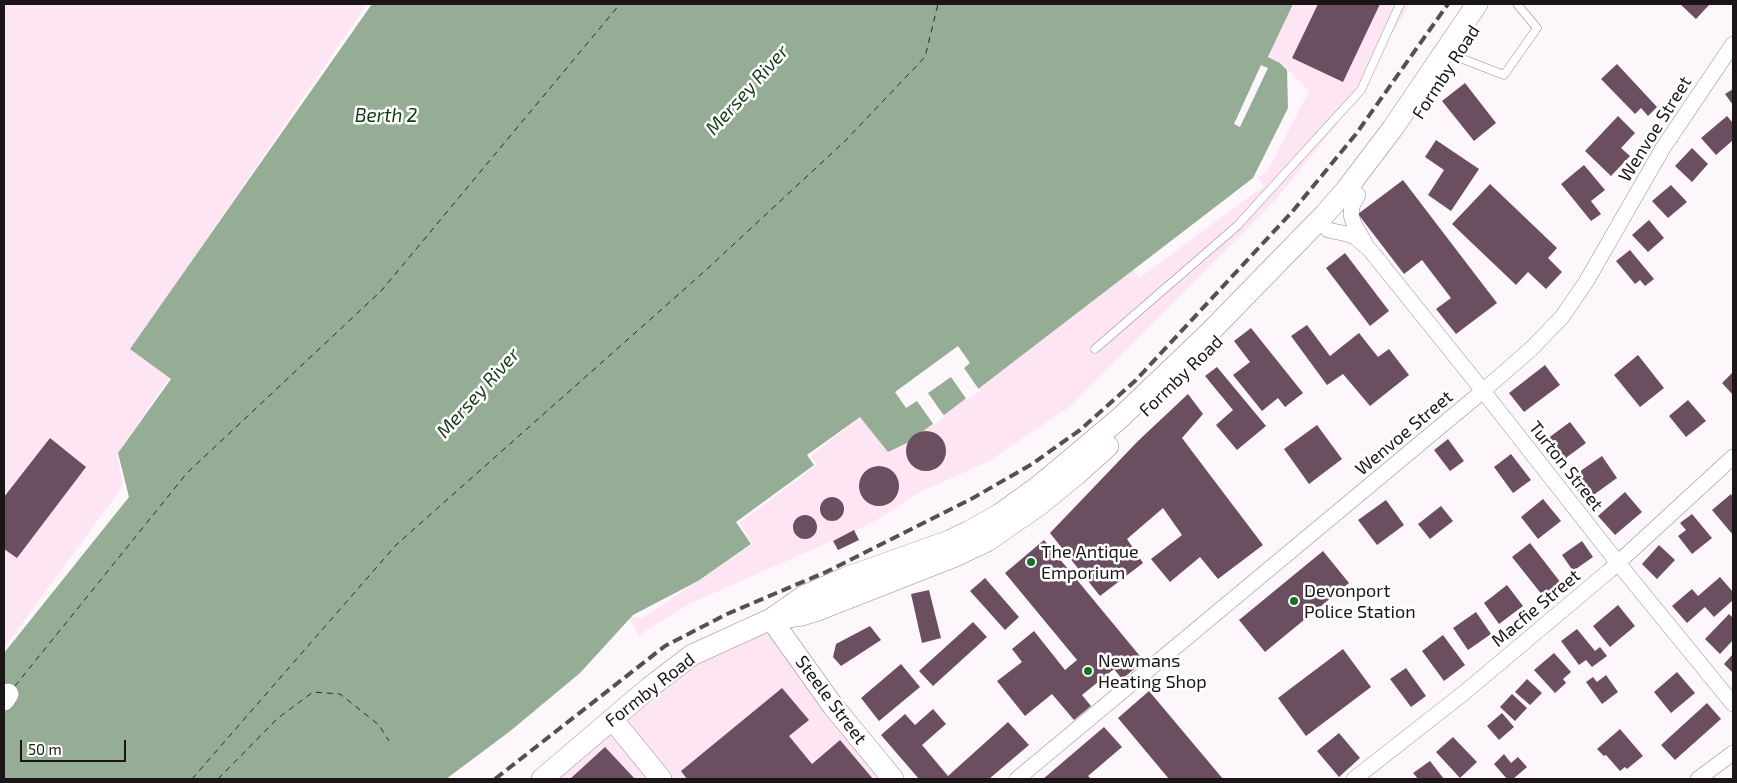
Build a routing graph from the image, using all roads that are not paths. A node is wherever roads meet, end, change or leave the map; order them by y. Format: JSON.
{"nodes":[{"id":1,"x":1400,"y":4,"type":"edge"},
{"id":2,"x":1477,"y":4,"type":"edge"},
{"id":3,"x":1490,"y":4,"type":"edge"},
{"id":4,"x":1517,"y":4,"type":"edge"},
{"id":5,"x":1733,"y":44,"type":"edge"},
{"id":6,"x":1455,"y":56,"type":"junction"},
{"id":7,"x":1358,"y":195,"type":"junction"},
{"id":8,"x":1328,"y":230,"type":"junction"},
{"id":9,"x":1370,"y":250,"type":"junction"},
{"id":10,"x":1095,"y":349,"type":"dead end"},
{"id":11,"x":1484,"y":391,"type":"junction"},
{"id":12,"x":1733,"y":457,"type":"edge"},
{"id":13,"x":1618,"y":563,"type":"junction"},
{"id":14,"x":771,"y":619,"type":"junction"},
{"id":15,"x":1733,"y":704,"type":"edge"},
{"id":16,"x":612,"y":719,"type":"junction"},
{"id":17,"x":1733,"y":752,"type":"edge"},
{"id":18,"x":542,"y":779,"type":"edge"},
{"id":19,"x":661,"y":779,"type":"edge"},
{"id":20,"x":893,"y":779,"type":"edge"},
{"id":21,"x":1017,"y":779,"type":"edge"},
{"id":22,"x":1354,"y":779,"type":"edge"},
{"id":23,"x":1698,"y":779,"type":"edge"}],
"edges":[{"from":1,"to":10,"type":"lane"},
{"from":2,"to":14,"type":"main road","name":"Formby Road"},
{"from":3,"to":6,"type":"main road","name":"Formby Road"},
{"from":4,"to":6,"type":"lane"},
{"from":5,"to":11,"type":"street","name":"Wenvoe Street"},
{"from":6,"to":7,"type":"main road","name":"Formby Road"},
{"from":7,"to":8,"type":"main road","name":"Formby Road"},
{"from":7,"to":9,"type":"street","name":"Turton Street"},
{"from":8,"to":9,"type":"street","name":"Turton Street"},
{"from":8,"to":14,"type":"main road","name":"Formby Road"},
{"from":9,"to":11,"type":"street","name":"Turton Street"},
{"from":11,"to":13,"type":"street","name":"Turton Street"},
{"from":11,"to":21,"type":"street","name":"Wenvoe Street"},
{"from":12,"to":13,"type":"street","name":"Macfie Street"},
{"from":13,"to":15,"type":"street","name":"Turton Street"},
{"from":13,"to":22,"type":"street","name":"Macfie Street"},
{"from":14,"to":16,"type":"main road","name":"Formby Road"},
{"from":14,"to":20,"type":"main road","name":"Steele Street"},
{"from":16,"to":18,"type":"main road","name":"Formby Road"},
{"from":16,"to":19,"type":"main road"},
{"from":17,"to":23,"type":"street"}]}
